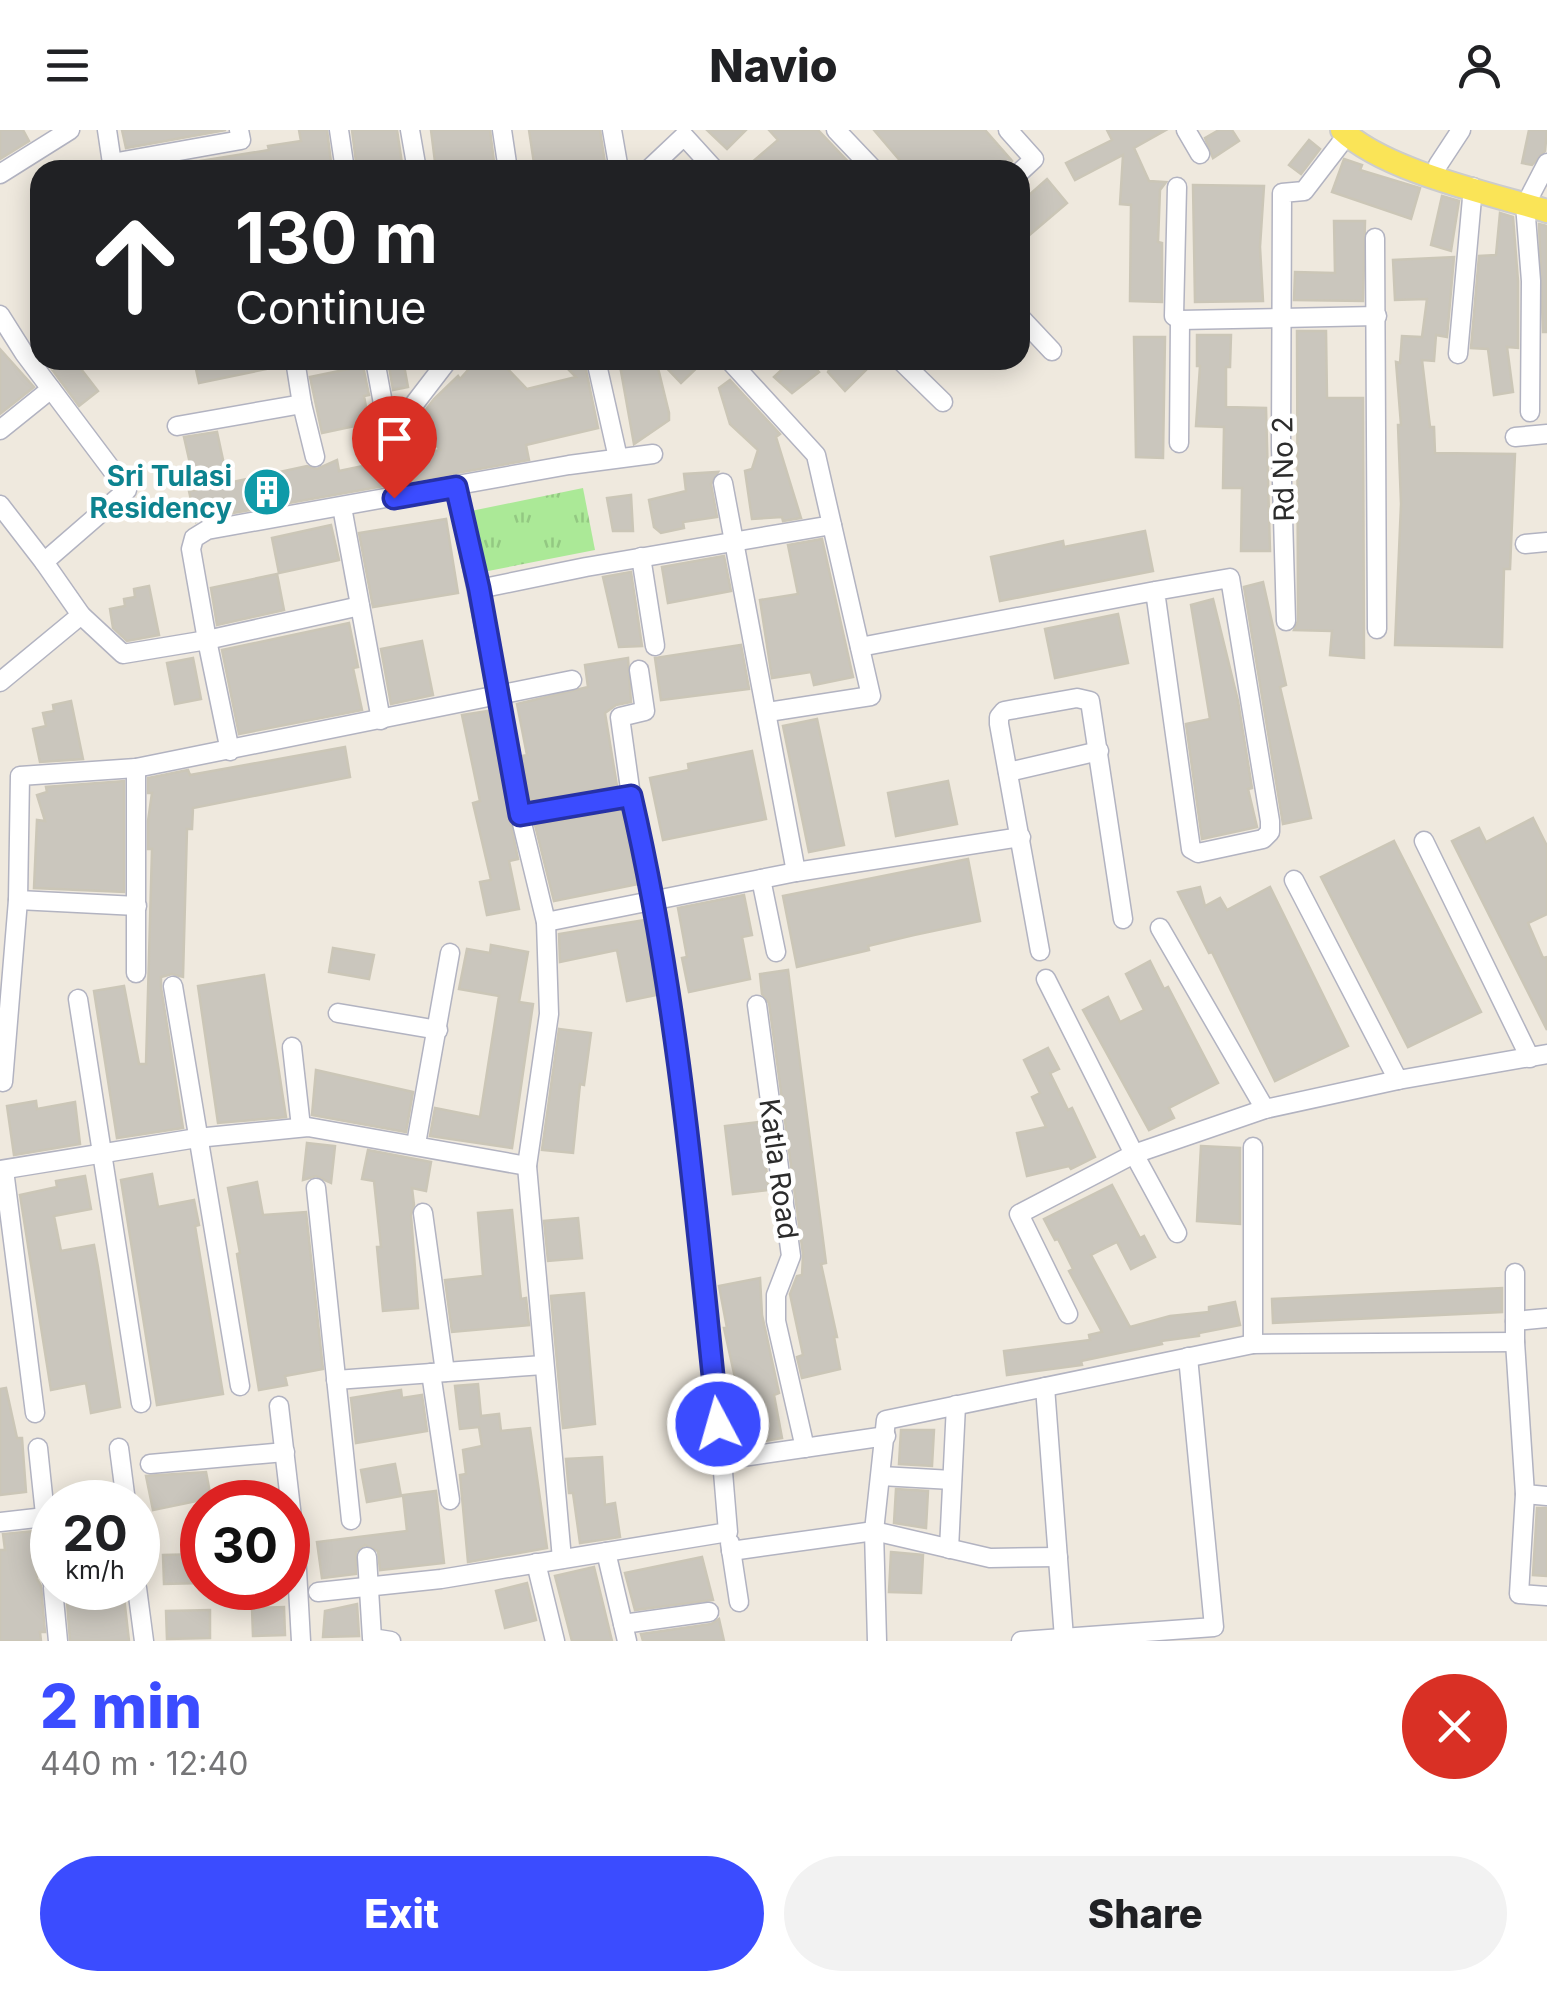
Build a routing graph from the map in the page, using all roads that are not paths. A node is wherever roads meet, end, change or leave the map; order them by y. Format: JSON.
{"nodes":[{"id":1,"x":70,"y":130,"type":"edge"},
{"id":2,"x":107,"y":130,"type":"edge"},
{"id":3,"x":239,"y":130,"type":"edge"},
{"id":4,"x":339,"y":130,"type":"edge"},
{"id":5,"x":410,"y":130,"type":"edge"},
{"id":6,"x":502,"y":130,"type":"edge"},
{"id":7,"x":612,"y":130,"type":"edge"},
{"id":8,"x":836,"y":130,"type":"edge"},
{"id":9,"x":1008,"y":130,"type":"edge"},
{"id":10,"x":1186,"y":130,"type":"edge"},
{"id":11,"x":1461,"y":130,"type":"edge"},
{"id":12,"x":1350,"y":132,"type":"edge"},
{"id":13,"x":37,"y":138,"type":"edge"},
{"id":14,"x":1200,"y":154,"type":"dead end"},
{"id":15,"x":111,"y":160,"type":"edge"},
{"id":16,"x":145,"y":160,"type":"edge"},
{"id":17,"x":344,"y":160,"type":"edge"},
{"id":18,"x":415,"y":160,"type":"edge"},
{"id":19,"x":506,"y":160,"type":"edge"},
{"id":20,"x":617,"y":160,"type":"edge"},
{"id":21,"x":659,"y":160,"type":"edge"},
{"id":22,"x":706,"y":160,"type":"edge"},
{"id":23,"x":864,"y":160,"type":"edge"},
{"id":24,"x":1030,"y":163,"type":"edge"},
{"id":25,"x":1547,"y":164,"type":"edge"},
{"id":26,"x":1438,"y":165,"type":"junction"},
{"id":27,"x":0,"y":174,"type":"edge"},
{"id":28,"x":1177,"y":187,"type":"dead end"},
{"id":29,"x":1473,"y":188,"type":"junction"},
{"id":30,"x":1537,"y":203,"type":"edge"},
{"id":31,"x":1375,"y":238,"type":"dead end"},
{"id":32,"x":1539,"y":282,"type":"edge"},
{"id":33,"x":0,"y":315,"type":"edge"},
{"id":34,"x":1377,"y":316,"type":"junction"},
{"id":35,"x":1284,"y":318,"type":"junction"},
{"id":36,"x":1180,"y":320,"type":"junction"},
{"id":37,"x":1030,"y":328,"type":"edge"},
{"id":38,"x":1052,"y":351,"type":"dead end"},
{"id":39,"x":1458,"y":354,"type":"dead end"},
{"id":40,"x":30,"y":359,"type":"edge"},
{"id":41,"x":38,"y":370,"type":"edge"},
{"id":42,"x":297,"y":370,"type":"edge"},
{"id":43,"x":377,"y":370,"type":"edge"},
{"id":44,"x":440,"y":370,"type":"edge"},
{"id":45,"x":598,"y":370,"type":"edge"},
{"id":46,"x":738,"y":370,"type":"edge"},
{"id":47,"x":910,"y":370,"type":"edge"},
{"id":48,"x":51,"y":389,"type":"junction"},
{"id":49,"x":943,"y":402,"type":"dead end"},
{"id":50,"x":302,"y":404,"type":"junction"},
{"id":51,"x":384,"y":409,"type":"dead end"},
{"id":52,"x":1530,"y":412,"type":"dead end"},
{"id":53,"x":402,"y":420,"type":"dead end"},
{"id":54,"x":177,"y":426,"type":"dead end"},
{"id":55,"x":0,"y":430,"type":"edge"},
{"id":56,"x":1547,"y":434,"type":"edge"},
{"id":57,"x":1515,"y":437,"type":"dead end"},
{"id":58,"x":1179,"y":443,"type":"dead end"},
{"id":59,"x":653,"y":454,"type":"dead end"},
{"id":60,"x":315,"y":457,"type":"dead end"},
{"id":61,"x":618,"y":458,"type":"junction"},
{"id":62,"x":723,"y":483,"type":"dead end"},
{"id":63,"x":456,"y":487,"type":"junction"},
{"id":64,"x":0,"y":505,"type":"edge"},
{"id":65,"x":342,"y":507,"type":"junction"},
{"id":66,"x":832,"y":524,"type":"junction"},
{"id":67,"x":732,"y":541,"type":"junction"},
{"id":68,"x":1547,"y":542,"type":"edge"},
{"id":69,"x":1524,"y":544,"type":"dead end"},
{"id":70,"x":641,"y":557,"type":"junction"},
{"id":71,"x":44,"y":562,"type":"junction"},
{"id":72,"x":479,"y":588,"type":"junction"},
{"id":73,"x":1155,"y":591,"type":"junction"},
{"id":74,"x":360,"y":606,"type":"junction"},
{"id":75,"x":80,"y":615,"type":"junction"},
{"id":76,"x":1286,"y":621,"type":"dead end"},
{"id":77,"x":1377,"y":629,"type":"dead end"},
{"id":78,"x":207,"y":640,"type":"junction"},
{"id":79,"x":655,"y":646,"type":"dead end"},
{"id":80,"x":860,"y":647,"type":"junction"},
{"id":81,"x":639,"y":670,"type":"dead end"},
{"id":82,"x":572,"y":680,"type":"dead end"},
{"id":83,"x":0,"y":682,"type":"edge"},
{"id":84,"x":498,"y":695,"type":"junction"},
{"id":85,"x":768,"y":712,"type":"junction"},
{"id":86,"x":381,"y":720,"type":"junction"},
{"id":87,"x":230,"y":751,"type":"junction"},
{"id":88,"x":1099,"y":751,"type":"junction"},
{"id":89,"x":136,"y":768,"type":"junction"},
{"id":90,"x":1008,"y":772,"type":"junction"},
{"id":91,"x":0,"y":774,"type":"edge"},
{"id":92,"x":20,"y":776,"type":"junction"},
{"id":93,"x":631,"y":796,"type":"junction"},
{"id":94,"x":520,"y":815,"type":"junction"},
{"id":95,"x":1021,"y":837,"type":"junction"},
{"id":96,"x":1424,"y":841,"type":"dead end"},
{"id":97,"x":796,"y":872,"type":"junction"},
{"id":98,"x":761,"y":879,"type":"junction"},
{"id":99,"x":1294,"y":880,"type":"dead end"},
{"id":100,"x":18,"y":900,"type":"junction"},
{"id":101,"x":655,"y":901,"type":"junction"},
{"id":102,"x":137,"y":906,"type":"junction"},
{"id":103,"x":1123,"y":919,"type":"dead end"},
{"id":104,"x":546,"y":922,"type":"junction"},
{"id":105,"x":1160,"y":928,"type":"dead end"},
{"id":106,"x":1040,"y":951,"type":"dead end"},
{"id":107,"x":776,"y":952,"type":"dead end"},
{"id":108,"x":450,"y":953,"type":"dead end"},
{"id":109,"x":136,"y":973,"type":"dead end"},
{"id":110,"x":1046,"y":979,"type":"dead end"},
{"id":111,"x":173,"y":986,"type":"dead end"},
{"id":112,"x":78,"y":999,"type":"dead end"},
{"id":113,"x":757,"y":1005,"type":"dead end"},
{"id":114,"x":338,"y":1013,"type":"dead end"},
{"id":115,"x":438,"y":1030,"type":"junction"},
{"id":116,"x":292,"y":1047,"type":"dead end"},
{"id":117,"x":1538,"y":1056,"type":"edge"},
{"id":118,"x":1398,"y":1080,"type":"junction"},
{"id":119,"x":3,"y":1082,"type":"dead end"},
{"id":120,"x":1265,"y":1109,"type":"junction"},
{"id":121,"x":302,"y":1128,"type":"junction"},
{"id":122,"x":197,"y":1138,"type":"junction"},
{"id":123,"x":416,"y":1144,"type":"junction"},
{"id":124,"x":1253,"y":1146,"type":"dead end"},
{"id":125,"x":100,"y":1153,"type":"junction"},
{"id":126,"x":1134,"y":1154,"type":"junction"},
{"id":127,"x":526,"y":1166,"type":"junction"},
{"id":128,"x":2,"y":1170,"type":"edge"},
{"id":129,"x":316,"y":1188,"type":"dead end"},
{"id":130,"x":424,"y":1213,"type":"dead end"},
{"id":131,"x":1178,"y":1233,"type":"dead end"},
{"id":132,"x":1516,"y":1273,"type":"dead end"},
{"id":133,"x":1068,"y":1314,"type":"dead end"},
{"id":134,"x":1547,"y":1318,"type":"edge"},
{"id":135,"x":1516,"y":1321,"type":"junction"},
{"id":136,"x":1515,"y":1342,"type":"junction"},
{"id":137,"x":1253,"y":1344,"type":"junction"},
{"id":138,"x":1188,"y":1357,"type":"junction"},
{"id":139,"x":544,"y":1365,"type":"junction"},
{"id":140,"x":438,"y":1372,"type":"junction"},
{"id":141,"x":336,"y":1380,"type":"junction"},
{"id":142,"x":240,"y":1386,"type":"dead end"},
{"id":143,"x":1045,"y":1387,"type":"junction"},
{"id":144,"x":142,"y":1403,"type":"dead end"},
{"id":145,"x":279,"y":1406,"type":"dead end"},
{"id":146,"x":956,"y":1406,"type":"junction"},
{"id":147,"x":35,"y":1412,"type":"dead end"},
{"id":148,"x":886,"y":1436,"type":"junction"},
{"id":149,"x":38,"y":1448,"type":"dead end"},
{"id":150,"x":119,"y":1448,"type":"dead end"},
{"id":151,"x":805,"y":1448,"type":"junction"},
{"id":152,"x":285,"y":1452,"type":"junction"},
{"id":153,"x":722,"y":1460,"type":"junction"},
{"id":154,"x":150,"y":1464,"type":"dead end"},
{"id":155,"x":881,"y":1476,"type":"junction"},
{"id":156,"x":41,"y":1480,"type":"edge"},
{"id":157,"x":123,"y":1480,"type":"edge"},
{"id":158,"x":287,"y":1480,"type":"edge"},
{"id":159,"x":952,"y":1480,"type":"junction"},
{"id":160,"x":1525,"y":1494,"type":"junction"},
{"id":161,"x":1547,"y":1496,"type":"edge"},
{"id":162,"x":450,"y":1500,"type":"dead end"},
{"id":163,"x":30,"y":1519,"type":"edge"},
{"id":164,"x":350,"y":1520,"type":"dead end"},
{"id":165,"x":0,"y":1522,"type":"edge"},
{"id":166,"x":874,"y":1532,"type":"junction"},
{"id":167,"x":730,"y":1541,"type":"junction"},
{"id":168,"x":949,"y":1549,"type":"junction"},
{"id":169,"x":606,"y":1552,"type":"junction"},
{"id":170,"x":367,"y":1558,"type":"dead end"},
{"id":171,"x":562,"y":1558,"type":"junction"},
{"id":172,"x":1058,"y":1558,"type":"junction"},
{"id":173,"x":536,"y":1562,"type":"junction"},
{"id":174,"x":369,"y":1588,"type":"junction"},
{"id":175,"x":318,"y":1592,"type":"dead end"},
{"id":176,"x":1547,"y":1596,"type":"edge"},
{"id":177,"x":739,"y":1602,"type":"dead end"},
{"id":178,"x":55,"y":1610,"type":"edge"},
{"id":179,"x":140,"y":1610,"type":"edge"},
{"id":180,"x":299,"y":1610,"type":"edge"},
{"id":181,"x":709,"y":1612,"type":"dead end"},
{"id":182,"x":625,"y":1632,"type":"edge"},
{"id":183,"x":1064,"y":1638,"type":"junction"},
{"id":184,"x":58,"y":1641,"type":"edge"},
{"id":185,"x":144,"y":1641,"type":"edge"},
{"id":186,"x":302,"y":1641,"type":"edge"},
{"id":187,"x":391,"y":1641,"type":"edge"},
{"id":188,"x":555,"y":1641,"type":"edge"},
{"id":189,"x":876,"y":1641,"type":"edge"},
{"id":190,"x":1022,"y":1641,"type":"edge"}],
"edges":[{"from":1,"to":13,"type":"street"},
{"from":2,"to":15,"type":"street"},
{"from":3,"to":16,"type":"street"},
{"from":4,"to":17,"type":"street"},
{"from":5,"to":18,"type":"street"},
{"from":6,"to":19,"type":"street"},
{"from":7,"to":20,"type":"street"},
{"from":8,"to":23,"type":"street"},
{"from":9,"to":24,"type":"street"},
{"from":10,"to":14,"type":"street"},
{"from":11,"to":26,"type":"street"},
{"from":12,"to":26,"type":"main road"},
{"from":12,"to":29,"type":"main road"},
{"from":12,"to":35,"type":"street","name":"Rd No 2"},
{"from":13,"to":27,"type":"street"},
{"from":21,"to":22,"type":"street"},
{"from":25,"to":30,"type":"street"},
{"from":26,"to":30,"type":"main road"},
{"from":28,"to":36,"type":"street"},
{"from":29,"to":30,"type":"main road"},
{"from":29,"to":39,"type":"street"},
{"from":30,"to":32,"type":"street"},
{"from":31,"to":34,"type":"street"},
{"from":32,"to":52,"type":"street"},
{"from":33,"to":40,"type":"street"},
{"from":34,"to":35,"type":"street"},
{"from":34,"to":77,"type":"street"},
{"from":35,"to":36,"type":"street"},
{"from":35,"to":76,"type":"street","name":"Rd No 2"},
{"from":36,"to":58,"type":"street"},
{"from":37,"to":38,"type":"street"},
{"from":41,"to":48,"type":"street"},
{"from":42,"to":50,"type":"street"},
{"from":43,"to":51,"type":"street"},
{"from":44,"to":53,"type":"street"},
{"from":45,"to":61,"type":"street"},
{"from":46,"to":66,"type":"street"},
{"from":47,"to":49,"type":"street"},
{"from":48,"to":55,"type":"street"},
{"from":48,"to":71,"type":"street"},
{"from":50,"to":54,"type":"street"},
{"from":50,"to":60,"type":"street"},
{"from":56,"to":57,"type":"street"},
{"from":59,"to":61,"type":"street"},
{"from":61,"to":63,"type":"street"},
{"from":62,"to":67,"type":"street"},
{"from":63,"to":65,"type":"street"},
{"from":63,"to":72,"type":"street"},
{"from":64,"to":71,"type":"street"},
{"from":65,"to":74,"type":"street"},
{"from":65,"to":78,"type":"street"},
{"from":66,"to":67,"type":"street"},
{"from":66,"to":80,"type":"street"},
{"from":67,"to":70,"type":"street"},
{"from":67,"to":85,"type":"street"},
{"from":68,"to":69,"type":"street"},
{"from":70,"to":72,"type":"street"},
{"from":70,"to":79,"type":"street"},
{"from":71,"to":75,"type":"street"},
{"from":72,"to":84,"type":"street"},
{"from":73,"to":73,"type":"street"},
{"from":73,"to":80,"type":"street"},
{"from":74,"to":78,"type":"street"},
{"from":74,"to":86,"type":"street"},
{"from":75,"to":78,"type":"street"},
{"from":75,"to":83,"type":"street"},
{"from":78,"to":87,"type":"street"},
{"from":80,"to":85,"type":"street"},
{"from":81,"to":93,"type":"street"},
{"from":82,"to":84,"type":"street"},
{"from":84,"to":86,"type":"street"},
{"from":84,"to":94,"type":"street"},
{"from":85,"to":97,"type":"street"},
{"from":86,"to":87,"type":"street"},
{"from":87,"to":89,"type":"street"},
{"from":88,"to":90,"type":"street"},
{"from":88,"to":90,"type":"street"},
{"from":88,"to":103,"type":"street"},
{"from":89,"to":92,"type":"street"},
{"from":89,"to":102,"type":"street"},
{"from":90,"to":95,"type":"street"},
{"from":91,"to":92,"type":"street"},
{"from":92,"to":100,"type":"street"},
{"from":93,"to":94,"type":"street"},
{"from":93,"to":101,"type":"street"},
{"from":94,"to":104,"type":"street"},
{"from":95,"to":97,"type":"street"},
{"from":95,"to":106,"type":"street"},
{"from":96,"to":117,"type":"street"},
{"from":97,"to":98,"type":"street"},
{"from":98,"to":101,"type":"street"},
{"from":98,"to":107,"type":"street"},
{"from":99,"to":118,"type":"street"},
{"from":100,"to":102,"type":"street"},
{"from":100,"to":119,"type":"street"},
{"from":101,"to":104,"type":"street"},
{"from":101,"to":153,"type":"street"},
{"from":102,"to":109,"type":"street"},
{"from":104,"to":127,"type":"street"},
{"from":105,"to":120,"type":"street"},
{"from":108,"to":115,"type":"street"},
{"from":110,"to":126,"type":"street"},
{"from":111,"to":122,"type":"street"},
{"from":112,"to":125,"type":"street"},
{"from":113,"to":151,"type":"street","name":"Katla Road"},
{"from":114,"to":115,"type":"street"},
{"from":115,"to":123,"type":"street"},
{"from":116,"to":121,"type":"street"},
{"from":117,"to":118,"type":"street"},
{"from":118,"to":120,"type":"street"},
{"from":120,"to":126,"type":"street"},
{"from":121,"to":122,"type":"street"},
{"from":121,"to":123,"type":"street"},
{"from":122,"to":125,"type":"street"},
{"from":122,"to":142,"type":"street"},
{"from":123,"to":127,"type":"street"},
{"from":124,"to":137,"type":"street"},
{"from":125,"to":128,"type":"street"},
{"from":125,"to":144,"type":"street"},
{"from":126,"to":131,"type":"street"},
{"from":126,"to":133,"type":"street"},
{"from":127,"to":139,"type":"street"},
{"from":128,"to":147,"type":"street"},
{"from":129,"to":141,"type":"street"},
{"from":130,"to":140,"type":"street"},
{"from":132,"to":135,"type":"street"},
{"from":134,"to":135,"type":"street"},
{"from":135,"to":136,"type":"street"},
{"from":136,"to":137,"type":"street"},
{"from":136,"to":160,"type":"street"},
{"from":137,"to":138,"type":"street"},
{"from":138,"to":143,"type":"street"},
{"from":138,"to":183,"type":"street"},
{"from":139,"to":140,"type":"street"},
{"from":139,"to":171,"type":"street"},
{"from":140,"to":141,"type":"street"},
{"from":140,"to":162,"type":"street"},
{"from":141,"to":164,"type":"street"},
{"from":143,"to":146,"type":"street"},
{"from":143,"to":172,"type":"street"},
{"from":145,"to":152,"type":"street"},
{"from":146,"to":148,"type":"street"},
{"from":146,"to":159,"type":"street"},
{"from":148,"to":151,"type":"street"},
{"from":148,"to":155,"type":"street"},
{"from":149,"to":156,"type":"street"},
{"from":150,"to":157,"type":"street"},
{"from":151,"to":153,"type":"street"},
{"from":152,"to":154,"type":"street"},
{"from":152,"to":158,"type":"street"},
{"from":153,"to":167,"type":"street"},
{"from":155,"to":159,"type":"street"},
{"from":155,"to":166,"type":"street"},
{"from":159,"to":168,"type":"street"},
{"from":160,"to":161,"type":"street"},
{"from":160,"to":176,"type":"street"},
{"from":163,"to":165,"type":"street"},
{"from":166,"to":167,"type":"street"},
{"from":166,"to":168,"type":"street"},
{"from":166,"to":189,"type":"street"},
{"from":167,"to":169,"type":"street"},
{"from":167,"to":177,"type":"street"},
{"from":168,"to":172,"type":"street"},
{"from":169,"to":171,"type":"street"},
{"from":169,"to":182,"type":"street"},
{"from":170,"to":174,"type":"street"},
{"from":171,"to":173,"type":"street"},
{"from":172,"to":183,"type":"street"},
{"from":173,"to":174,"type":"street"},
{"from":173,"to":188,"type":"street"},
{"from":174,"to":175,"type":"street"},
{"from":174,"to":187,"type":"street"},
{"from":178,"to":184,"type":"street"},
{"from":179,"to":185,"type":"street"},
{"from":180,"to":186,"type":"street"},
{"from":181,"to":182,"type":"street"},
{"from":183,"to":190,"type":"street"}]}
